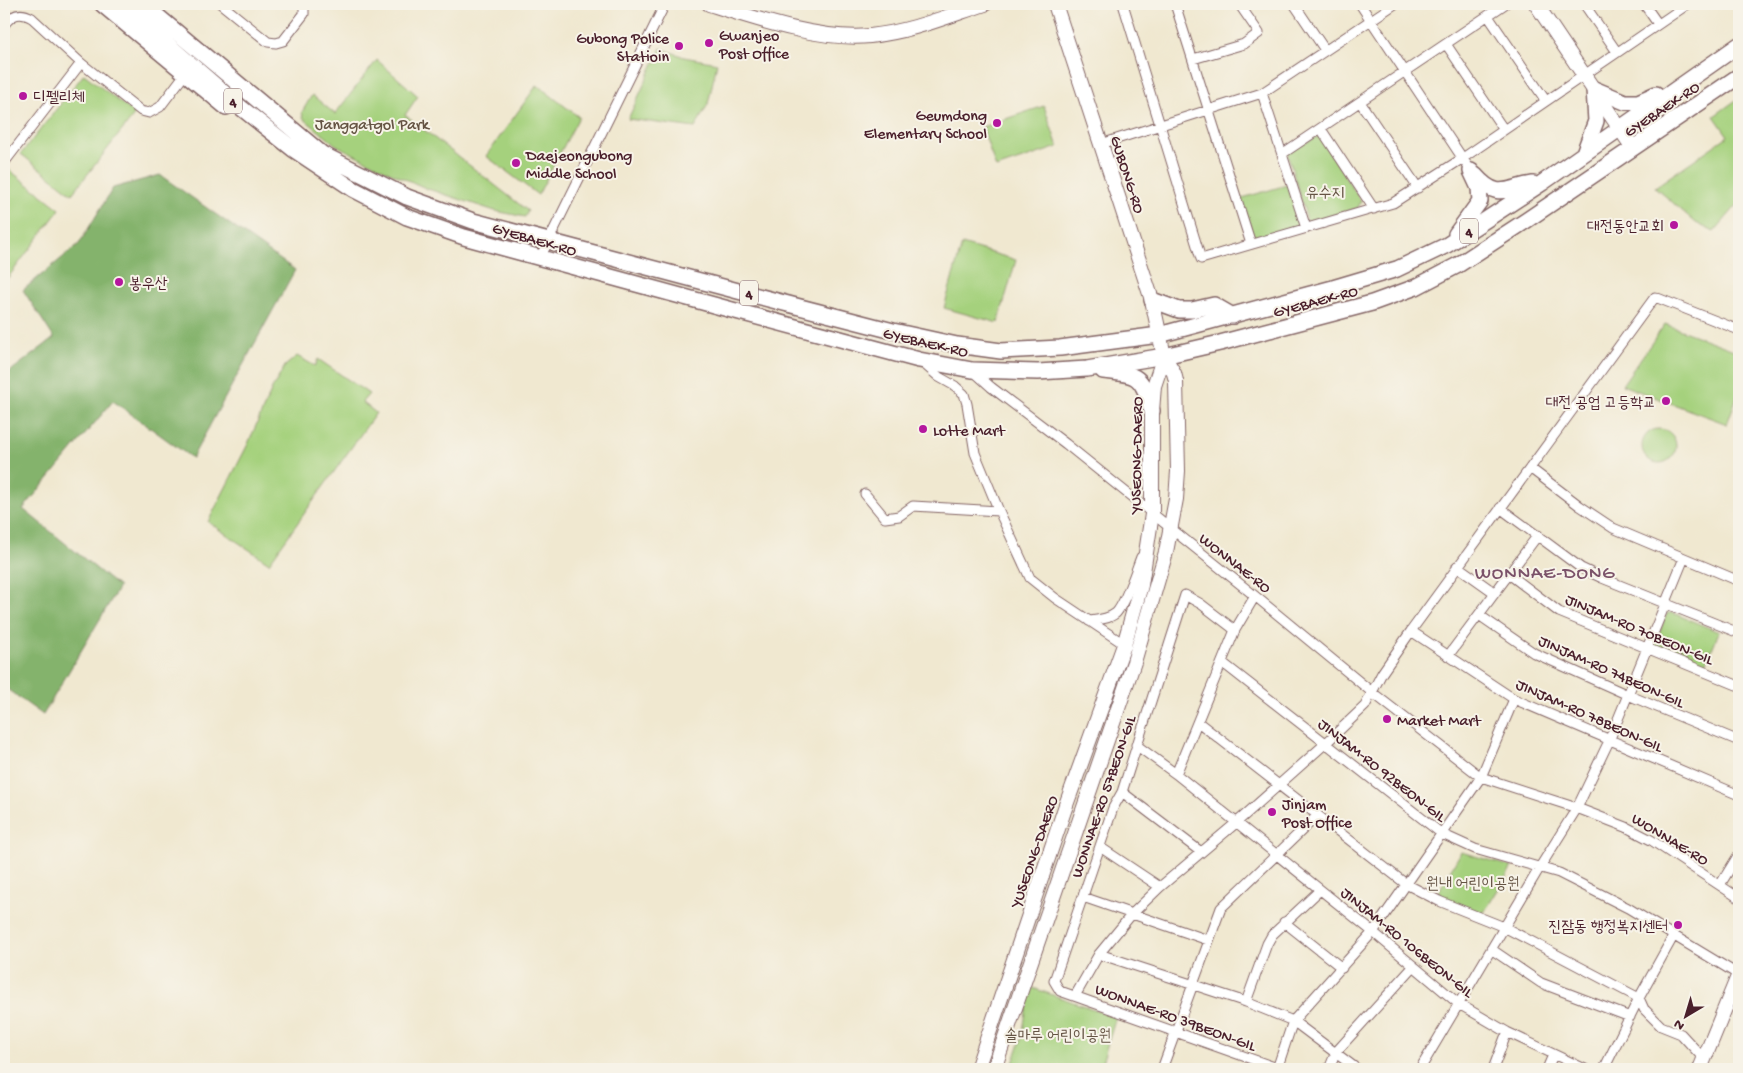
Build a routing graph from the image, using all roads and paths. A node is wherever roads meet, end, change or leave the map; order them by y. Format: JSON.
{"nodes":[{"id":1,"x":102,"y":4,"type":"edge"},
{"id":2,"x":121,"y":4,"type":"edge"},
{"id":3,"x":143,"y":4,"type":"edge"},
{"id":4,"x":155,"y":4,"type":"edge"},
{"id":5,"x":222,"y":4,"type":"edge"},
{"id":6,"x":304,"y":4,"type":"edge"},
{"id":7,"x":665,"y":4,"type":"edge"},
{"id":8,"x":709,"y":4,"type":"edge"},
{"id":9,"x":985,"y":4,"type":"edge"},
{"id":10,"x":1055,"y":4,"type":"edge"},
{"id":11,"x":1123,"y":4,"type":"edge"},
{"id":12,"x":1175,"y":4,"type":"edge"},
{"id":13,"x":1239,"y":4,"type":"edge"},
{"id":14,"x":1294,"y":4,"type":"edge"},
{"id":15,"x":1360,"y":4,"type":"edge"},
{"id":16,"x":1395,"y":4,"type":"edge"},
{"id":17,"x":1505,"y":4,"type":"edge"},
{"id":18,"x":1536,"y":4,"type":"edge"},
{"id":19,"x":1584,"y":4,"type":"edge"},
{"id":20,"x":1644,"y":4,"type":"edge"},
{"id":21,"x":1688,"y":4,"type":"edge"},
{"id":22,"x":1488,"y":16,"type":"junction"},
{"id":23,"x":1371,"y":20,"type":"junction"},
{"id":24,"x":1658,"y":24,"type":"junction"},
{"id":25,"x":4,"y":25,"type":"edge"},
{"id":26,"x":1446,"y":44,"type":"junction"},
{"id":27,"x":1739,"y":45,"type":"edge"},
{"id":28,"x":1325,"y":50,"type":"junction"},
{"id":29,"x":1618,"y":52,"type":"junction"},
{"id":30,"x":1193,"y":59,"type":"junction"},
{"id":31,"x":81,"y":63,"type":"junction"},
{"id":32,"x":1405,"y":72,"type":"junction"},
{"id":33,"x":185,"y":74,"type":"junction"},
{"id":34,"x":1584,"y":74,"type":"junction"},
{"id":35,"x":1739,"y":76,"type":"edge"},
{"id":36,"x":1594,"y":89,"type":"junction"},
{"id":37,"x":1677,"y":89,"type":"junction"},
{"id":38,"x":1262,"y":93,"type":"junction"},
{"id":39,"x":1546,"y":101,"type":"junction"},
{"id":40,"x":1360,"y":102,"type":"junction"},
{"id":41,"x":1208,"y":109,"type":"junction"},
{"id":42,"x":1160,"y":124,"type":"junction"},
{"id":43,"x":1620,"y":128,"type":"junction"},
{"id":44,"x":1321,"y":129,"type":"junction"},
{"id":45,"x":1504,"y":130,"type":"junction"},
{"id":46,"x":1101,"y":144,"type":"junction"},
{"id":47,"x":1633,"y":148,"type":"junction"},
{"id":48,"x":1584,"y":153,"type":"junction"},
{"id":49,"x":1282,"y":154,"type":"junction"},
{"id":50,"x":4,"y":163,"type":"edge"},
{"id":51,"x":1467,"y":164,"type":"junction"},
{"id":52,"x":351,"y":168,"type":"junction"},
{"id":53,"x":1542,"y":183,"type":"junction"},
{"id":54,"x":353,"y":188,"type":"junction"},
{"id":55,"x":1418,"y":188,"type":"junction"},
{"id":56,"x":1374,"y":209,"type":"junction"},
{"id":57,"x":1306,"y":228,"type":"junction"},
{"id":58,"x":549,"y":241,"type":"junction"},
{"id":59,"x":1251,"y":244,"type":"junction"},
{"id":60,"x":1447,"y":245,"type":"junction"},
{"id":61,"x":540,"y":258,"type":"junction"},
{"id":62,"x":1152,"y":300,"type":"junction"},
{"id":63,"x":1233,"y":316,"type":"junction"},
{"id":64,"x":1739,"y":330,"type":"edge"},
{"id":65,"x":1160,"y":335,"type":"junction"},
{"id":66,"x":1164,"y":356,"type":"junction"},
{"id":67,"x":919,"y":360,"type":"junction"},
{"id":68,"x":1087,"y":369,"type":"junction"},
{"id":69,"x":972,"y":370,"type":"junction"},
{"id":70,"x":1152,"y":411,"type":"junction"},
{"id":71,"x":1530,"y":468,"type":"junction"},
{"id":72,"x":865,"y":494,"type":"dead end"},
{"id":73,"x":1500,"y":508,"type":"junction"},
{"id":74,"x":999,"y":511,"type":"junction"},
{"id":75,"x":1152,"y":514,"type":"junction"},
{"id":76,"x":1171,"y":530,"type":"junction"},
{"id":77,"x":1538,"y":535,"type":"junction"},
{"id":78,"x":1149,"y":539,"type":"junction"},
{"id":79,"x":1684,"y":558,"type":"junction"},
{"id":80,"x":1457,"y":566,"type":"junction"},
{"id":81,"x":1509,"y":574,"type":"junction"},
{"id":82,"x":1739,"y":581,"type":"edge"},
{"id":83,"x":1495,"y":593,"type":"junction"},
{"id":84,"x":1254,"y":596,"type":"junction"},
{"id":85,"x":1665,"y":604,"type":"junction"},
{"id":86,"x":1479,"y":615,"type":"junction"},
{"id":87,"x":1089,"y":621,"type":"junction"},
{"id":88,"x":1235,"y":630,"type":"junction"},
{"id":89,"x":1411,"y":631,"type":"junction"},
{"id":90,"x":1739,"y":633,"type":"edge"},
{"id":91,"x":1131,"y":647,"type":"junction"},
{"id":92,"x":1647,"y":649,"type":"junction"},
{"id":93,"x":1448,"y":656,"type":"junction"},
{"id":94,"x":1222,"y":663,"type":"junction"},
{"id":95,"x":1739,"y":686,"type":"edge"},
{"id":96,"x":1373,"y":694,"type":"junction"},
{"id":97,"x":1628,"y":695,"type":"junction"},
{"id":98,"x":1514,"y":699,"type":"junction"},
{"id":99,"x":1198,"y":722,"type":"junction"},
{"id":100,"x":1609,"y":741,"type":"junction"},
{"id":101,"x":1739,"y":741,"type":"edge"},
{"id":102,"x":1326,"y":744,"type":"junction"},
{"id":103,"x":1136,"y":745,"type":"junction"},
{"id":104,"x":1176,"y":774,"type":"junction"},
{"id":105,"x":1481,"y":777,"type":"junction"},
{"id":106,"x":1278,"y":785,"type":"junction"},
{"id":107,"x":1122,"y":792,"type":"junction"},
{"id":108,"x":1739,"y":795,"type":"edge"},
{"id":109,"x":1577,"y":808,"type":"junction"},
{"id":110,"x":1318,"y":815,"type":"junction"},
{"id":111,"x":1236,"y":823,"type":"junction"},
{"id":112,"x":1442,"y":834,"type":"junction"},
{"id":113,"x":1100,"y":847,"type":"junction"},
{"id":114,"x":1201,"y":852,"type":"junction"},
{"id":115,"x":1739,"y":854,"type":"edge"},
{"id":116,"x":1276,"y":855,"type":"junction"},
{"id":117,"x":1540,"y":867,"type":"junction"},
{"id":118,"x":1406,"y":884,"type":"junction"},
{"id":119,"x":1720,"y":885,"type":"junction"},
{"id":120,"x":1160,"y":887,"type":"junction"},
{"id":121,"x":1320,"y":890,"type":"junction"},
{"id":122,"x":1083,"y":897,"type":"junction"},
{"id":123,"x":1739,"y":898,"type":"edge"},
{"id":124,"x":1132,"y":914,"type":"junction"},
{"id":125,"x":1284,"y":922,"type":"junction"},
{"id":126,"x":1504,"y":927,"type":"junction"},
{"id":127,"x":1373,"y":932,"type":"junction"},
{"id":128,"x":1674,"y":935,"type":"junction"},
{"id":129,"x":1208,"y":940,"type":"junction"},
{"id":130,"x":1491,"y":949,"type":"junction"},
{"id":131,"x":1099,"y":954,"type":"junction"},
{"id":132,"x":1414,"y":966,"type":"junction"},
{"id":133,"x":1342,"y":968,"type":"junction"},
{"id":134,"x":1739,"y":979,"type":"edge"},
{"id":135,"x":1192,"y":985,"type":"junction"},
{"id":136,"x":1075,"y":996,"type":"junction"},
{"id":137,"x":1639,"y":998,"type":"junction"},
{"id":138,"x":1246,"y":1002,"type":"junction"},
{"id":139,"x":1459,"y":1004,"type":"junction"},
{"id":140,"x":1630,"y":1017,"type":"junction"},
{"id":141,"x":1293,"y":1021,"type":"junction"},
{"id":142,"x":1175,"y":1032,"type":"junction"},
{"id":143,"x":1508,"y":1032,"type":"junction"},
{"id":144,"x":1336,"y":1052,"type":"junction"},
{"id":145,"x":1553,"y":1055,"type":"junction"},
{"id":146,"x":1702,"y":1064,"type":"edge"},
{"id":147,"x":1277,"y":1068,"type":"edge"},
{"id":148,"x":977,"y":1069,"type":"edge"},
{"id":149,"x":994,"y":1069,"type":"edge"},
{"id":150,"x":1162,"y":1069,"type":"edge"},
{"id":151,"x":1329,"y":1069,"type":"edge"},
{"id":152,"x":1357,"y":1069,"type":"edge"},
{"id":153,"x":1420,"y":1069,"type":"edge"},
{"id":154,"x":1493,"y":1069,"type":"edge"},
{"id":155,"x":1546,"y":1069,"type":"edge"},
{"id":156,"x":1585,"y":1069,"type":"edge"},
{"id":157,"x":1604,"y":1069,"type":"edge"}],
"edges":[{"from":1,"to":33,"type":"main road"},
{"from":2,"to":54,"type":"main road","name":"GYEBAEK-RO","number":"4"},
{"from":3,"to":52,"type":"main road","name":"GYEBAEK-RO","number":"4"},
{"from":4,"to":52,"type":"main road"},
{"from":5,"to":6,"type":"street"},
{"from":7,"to":58,"type":"street"},
{"from":8,"to":9,"type":"street"},
{"from":10,"to":46,"type":"street","name":"GUBONG-RO"},
{"from":11,"to":42,"type":"street"},
{"from":12,"to":30,"type":"street"},
{"from":13,"to":30,"type":"street"},
{"from":14,"to":28,"type":"street"},
{"from":15,"to":23,"type":"street"},
{"from":16,"to":23,"type":"street"},
{"from":17,"to":22,"type":"street"},
{"from":18,"to":34,"type":"street"},
{"from":19,"to":29,"type":"street"},
{"from":20,"to":24,"type":"street"},
{"from":21,"to":24,"type":"street"},
{"from":22,"to":26,"type":"street"},
{"from":22,"to":39,"type":"street"},
{"from":23,"to":28,"type":"street"},
{"from":23,"to":32,"type":"street"},
{"from":24,"to":29,"type":"street"},
{"from":25,"to":31,"type":"street"},
{"from":26,"to":32,"type":"street"},
{"from":26,"to":45,"type":"street"},
{"from":27,"to":37,"type":"main road","name":"GYEBAEK-RO","number":"4"},
{"from":28,"to":38,"type":"street"},
{"from":29,"to":34,"type":"street"},
{"from":30,"to":41,"type":"street"},
{"from":31,"to":33,"type":"street"},
{"from":31,"to":50,"type":"street"},
{"from":32,"to":40,"type":"street"},
{"from":32,"to":51,"type":"street"},
{"from":33,"to":54,"type":"main road"},
{"from":34,"to":36,"type":"street"},
{"from":34,"to":39,"type":"street"},
{"from":35,"to":47,"type":"main road","name":"GYEBAEK-RO","number":"4"},
{"from":36,"to":37,"type":"main road"},
{"from":36,"to":43,"type":"street"},
{"from":36,"to":48,"type":"main road"},
{"from":37,"to":43,"type":"main road","name":"GYEBAEK-RO","number":"4"},
{"from":38,"to":41,"type":"street"},
{"from":38,"to":49,"type":"street"},
{"from":39,"to":45,"type":"street"},
{"from":40,"to":44,"type":"street"},
{"from":40,"to":55,"type":"street"},
{"from":41,"to":42,"type":"street"},
{"from":41,"to":59,"type":"street"},
{"from":42,"to":46,"type":"street"},
{"from":42,"to":59,"type":"street"},
{"from":43,"to":47,"type":"street"},
{"from":43,"to":48,"type":"main road","name":"GYEBAEK-RO","number":"4"},
{"from":44,"to":49,"type":"street"},
{"from":44,"to":56,"type":"street"},
{"from":45,"to":51,"type":"street"},
{"from":46,"to":62,"type":"street","name":"GUBONG-RO"},
{"from":47,"to":66,"type":"main road","name":"GYEBAEK-RO","number":"4"},
{"from":48,"to":53,"type":"main road","name":"GYEBAEK-RO","number":"4"},
{"from":49,"to":57,"type":"street"},
{"from":51,"to":53,"type":"main road"},
{"from":51,"to":55,"type":"street"},
{"from":51,"to":60,"type":"main road"},
{"from":52,"to":58,"type":"main road","name":"GYEBAEK-RO","number":"4"},
{"from":53,"to":60,"type":"main road","name":"GYEBAEK-RO","number":"4"},
{"from":54,"to":61,"type":"main road","name":"GYEBAEK-RO","number":"4"},
{"from":55,"to":56,"type":"street"},
{"from":56,"to":57,"type":"street"},
{"from":57,"to":59,"type":"street"},
{"from":58,"to":61,"type":"street"},
{"from":58,"to":65,"type":"main road","name":"GYEBAEK-RO","number":"4"},
{"from":60,"to":63,"type":"main road","name":"GYEBAEK-RO","number":"4"},
{"from":61,"to":67,"type":"main road","name":"GYEBAEK-RO","number":"4"},
{"from":62,"to":63,"type":"main road"},
{"from":62,"to":65,"type":"street","name":"GUBONG-RO"},
{"from":63,"to":65,"type":"main road","name":"GYEBAEK-RO","number":"4"},
{"from":64,"to":71,"type":"street","name":"WONNAE-RO 39BEON-GIL"},
{"from":65,"to":66,"type":"street","name":"GUBONG-RO"},
{"from":66,"to":68,"type":"main road","name":"GYEBAEK-RO","number":"4"},
{"from":66,"to":70,"type":"street","name":"YUSEONG-DAERO"},
{"from":66,"to":76,"type":"street","name":"YUSEONG-DAERO"},
{"from":67,"to":69,"type":"main road","name":"GYEBAEK-RO","number":"4"},
{"from":67,"to":74,"type":"street"},
{"from":68,"to":69,"type":"main road","name":"GYEBAEK-RO","number":"4"},
{"from":68,"to":70,"type":"main road"},
{"from":69,"to":75,"type":"street","name":"WONNAE-RO"},
{"from":70,"to":75,"type":"street","name":"YUSEONG-DAERO"},
{"from":71,"to":73,"type":"street","name":"WONNAE-RO 39BEON-GIL"},
{"from":71,"to":79,"type":"street"},
{"from":72,"to":74,"type":"street"},
{"from":73,"to":77,"type":"street"},
{"from":73,"to":80,"type":"street","name":"WONNAE-RO 39BEON-GIL"},
{"from":74,"to":87,"type":"street"},
{"from":75,"to":76,"type":"street","name":"WONNAE-RO"},
{"from":75,"to":78,"type":"street","name":"YUSEONG-DAERO"},
{"from":76,"to":84,"type":"street","name":"WONNAE-RO"},
{"from":76,"to":91,"type":"street","name":"YUSEONG-DAERO"},
{"from":77,"to":81,"type":"street"},
{"from":77,"to":85,"type":"street"},
{"from":78,"to":87,"type":"street"},
{"from":78,"to":91,"type":"street","name":"YUSEONG-DAERO"},
{"from":79,"to":82,"type":"street"},
{"from":79,"to":85,"type":"street"},
{"from":80,"to":83,"type":"street"},
{"from":80,"to":89,"type":"street","name":"WONNAE-RO 39BEON-GIL"},
{"from":81,"to":83,"type":"street"},
{"from":81,"to":92,"type":"street","name":"JINJAM-RO 70BEON-GIL"},
{"from":83,"to":86,"type":"street"},
{"from":84,"to":88,"type":"street"},
{"from":84,"to":96,"type":"street","name":"WONNAE-RO"},
{"from":85,"to":90,"type":"street"},
{"from":85,"to":92,"type":"street"},
{"from":86,"to":93,"type":"street"},
{"from":86,"to":97,"type":"street","name":"JINJAM-RO 74BEON-GIL"},
{"from":87,"to":91,"type":"street"},
{"from":88,"to":94,"type":"street"},
{"from":88,"to":103,"type":"street","name":"WONNAE-RO 57BEON-GIL"},
{"from":89,"to":93,"type":"street","name":"JINJAM-RO 78BEON-GIL"},
{"from":89,"to":96,"type":"street","name":"WONNAE-RO 39BEON-GIL"},
{"from":91,"to":148,"type":"street","name":"YUSEONG-DAERO"},
{"from":91,"to":149,"type":"street","name":"YUSEONG-DAERO"},
{"from":92,"to":95,"type":"street","name":"JINJAM-RO 70BEON-GIL"},
{"from":92,"to":97,"type":"street"},
{"from":93,"to":98,"type":"street","name":"JINJAM-RO 78BEON-GIL"},
{"from":94,"to":99,"type":"street"},
{"from":94,"to":102,"type":"street","name":"JINJAM-RO 92BEON-GIL"},
{"from":96,"to":102,"type":"street","name":"WONNAE-RO 39BEON-GIL"},
{"from":96,"to":105,"type":"street","name":"WONNAE-RO"},
{"from":97,"to":100,"type":"street"},
{"from":97,"to":101,"type":"street","name":"JINJAM-RO 74BEON-GIL"},
{"from":98,"to":100,"type":"street","name":"JINJAM-RO 78BEON-GIL"},
{"from":98,"to":105,"type":"street"},
{"from":99,"to":104,"type":"street"},
{"from":99,"to":106,"type":"street"},
{"from":100,"to":108,"type":"street","name":"JINJAM-RO 78BEON-GIL"},
{"from":100,"to":109,"type":"street"},
{"from":102,"to":106,"type":"street","name":"WONNAE-RO 39BEON-GIL"},
{"from":102,"to":112,"type":"street","name":"JINJAM-RO 92BEON-GIL"},
{"from":103,"to":104,"type":"street","name":"JINJAM-RO 106BEON-GIL"},
{"from":103,"to":107,"type":"street","name":"WONNAE-RO 57BEON-GIL"},
{"from":104,"to":111,"type":"street","name":"JINJAM-RO 106BEON-GIL"},
{"from":105,"to":109,"type":"street","name":"WONNAE-RO"},
{"from":105,"to":112,"type":"street"},
{"from":106,"to":110,"type":"street"},
{"from":106,"to":111,"type":"street","name":"WONNAE-RO 39BEON-GIL"},
{"from":107,"to":113,"type":"street","name":"WONNAE-RO 57BEON-GIL"},
{"from":107,"to":114,"type":"street"},
{"from":109,"to":117,"type":"street"},
{"from":109,"to":119,"type":"street","name":"WONNAE-RO"},
{"from":110,"to":116,"type":"street"},
{"from":110,"to":118,"type":"street"},
{"from":111,"to":114,"type":"street","name":"WONNAE-RO 39BEON-GIL"},
{"from":111,"to":116,"type":"street","name":"JINJAM-RO 106BEON-GIL"},
{"from":112,"to":117,"type":"street","name":"JINJAM-RO 92BEON-GIL"},
{"from":112,"to":118,"type":"street"},
{"from":113,"to":120,"type":"street"},
{"from":113,"to":122,"type":"street","name":"WONNAE-RO 57BEON-GIL"},
{"from":114,"to":120,"type":"street","name":"WONNAE-RO 39BEON-GIL"},
{"from":115,"to":119,"type":"street","name":"WONNAE-RO"},
{"from":116,"to":121,"type":"street","name":"JINJAM-RO 106BEON-GIL"},
{"from":116,"to":129,"type":"street"},
{"from":117,"to":126,"type":"street"},
{"from":117,"to":128,"type":"street","name":"JINJAM-RO 92BEON-GIL"},
{"from":118,"to":126,"type":"street"},
{"from":118,"to":127,"type":"street"},
{"from":119,"to":123,"type":"street","name":"WONNAE-RO"},
{"from":120,"to":124,"type":"street","name":"WONNAE-RO 39BEON-GIL"},
{"from":121,"to":125,"type":"street","name":"JINJAM-RO 106BEON-GIL"},
{"from":121,"to":127,"type":"street","name":"JINJAM-RO 106BEON-GIL"},
{"from":122,"to":124,"type":"street"},
{"from":122,"to":136,"type":"street","name":"WONNAE-RO 57BEON-GIL"},
{"from":124,"to":129,"type":"street"},
{"from":124,"to":131,"type":"street","name":"WONNAE-RO 39BEON-GIL"},
{"from":125,"to":133,"type":"street"},
{"from":125,"to":138,"type":"street","name":"JINJAM-RO 106BEON-GIL"},
{"from":126,"to":130,"type":"street"},
{"from":126,"to":137,"type":"street"},
{"from":127,"to":132,"type":"street","name":"JINJAM-RO 106BEON-GIL"},
{"from":127,"to":133,"type":"street"},
{"from":128,"to":134,"type":"street","name":"JINJAM-RO 92BEON-GIL"},
{"from":128,"to":137,"type":"street"},
{"from":129,"to":135,"type":"street"},
{"from":130,"to":139,"type":"street"},
{"from":130,"to":140,"type":"street"},
{"from":131,"to":135,"type":"street"},
{"from":131,"to":136,"type":"street","name":"WONNAE-RO 39BEON-GIL"},
{"from":132,"to":139,"type":"street","name":"JINJAM-RO 106BEON-GIL"},
{"from":132,"to":144,"type":"street"},
{"from":133,"to":141,"type":"street"},
{"from":134,"to":146,"type":"street"},
{"from":135,"to":138,"type":"street"},
{"from":135,"to":142,"type":"street"},
{"from":136,"to":142,"type":"street","name":"WONNAE-RO 39BEON-GIL"},
{"from":137,"to":140,"type":"street"},
{"from":137,"to":146,"type":"street"},
{"from":138,"to":141,"type":"street"},
{"from":139,"to":143,"type":"street","name":"JINJAM-RO 106BEON-GIL"},
{"from":139,"to":153,"type":"street"},
{"from":140,"to":157,"type":"street"},
{"from":141,"to":144,"type":"street"},
{"from":141,"to":147,"type":"street"},
{"from":142,"to":147,"type":"street","name":"WONNAE-RO 39BEON-GIL"},
{"from":142,"to":150,"type":"street"},
{"from":143,"to":145,"type":"street","name":"JINJAM-RO 106BEON-GIL"},
{"from":143,"to":154,"type":"street"},
{"from":144,"to":151,"type":"street"},
{"from":144,"to":152,"type":"street"},
{"from":145,"to":155,"type":"street"},
{"from":145,"to":156,"type":"street","name":"JINJAM-RO 106BEON-GIL"}]}
